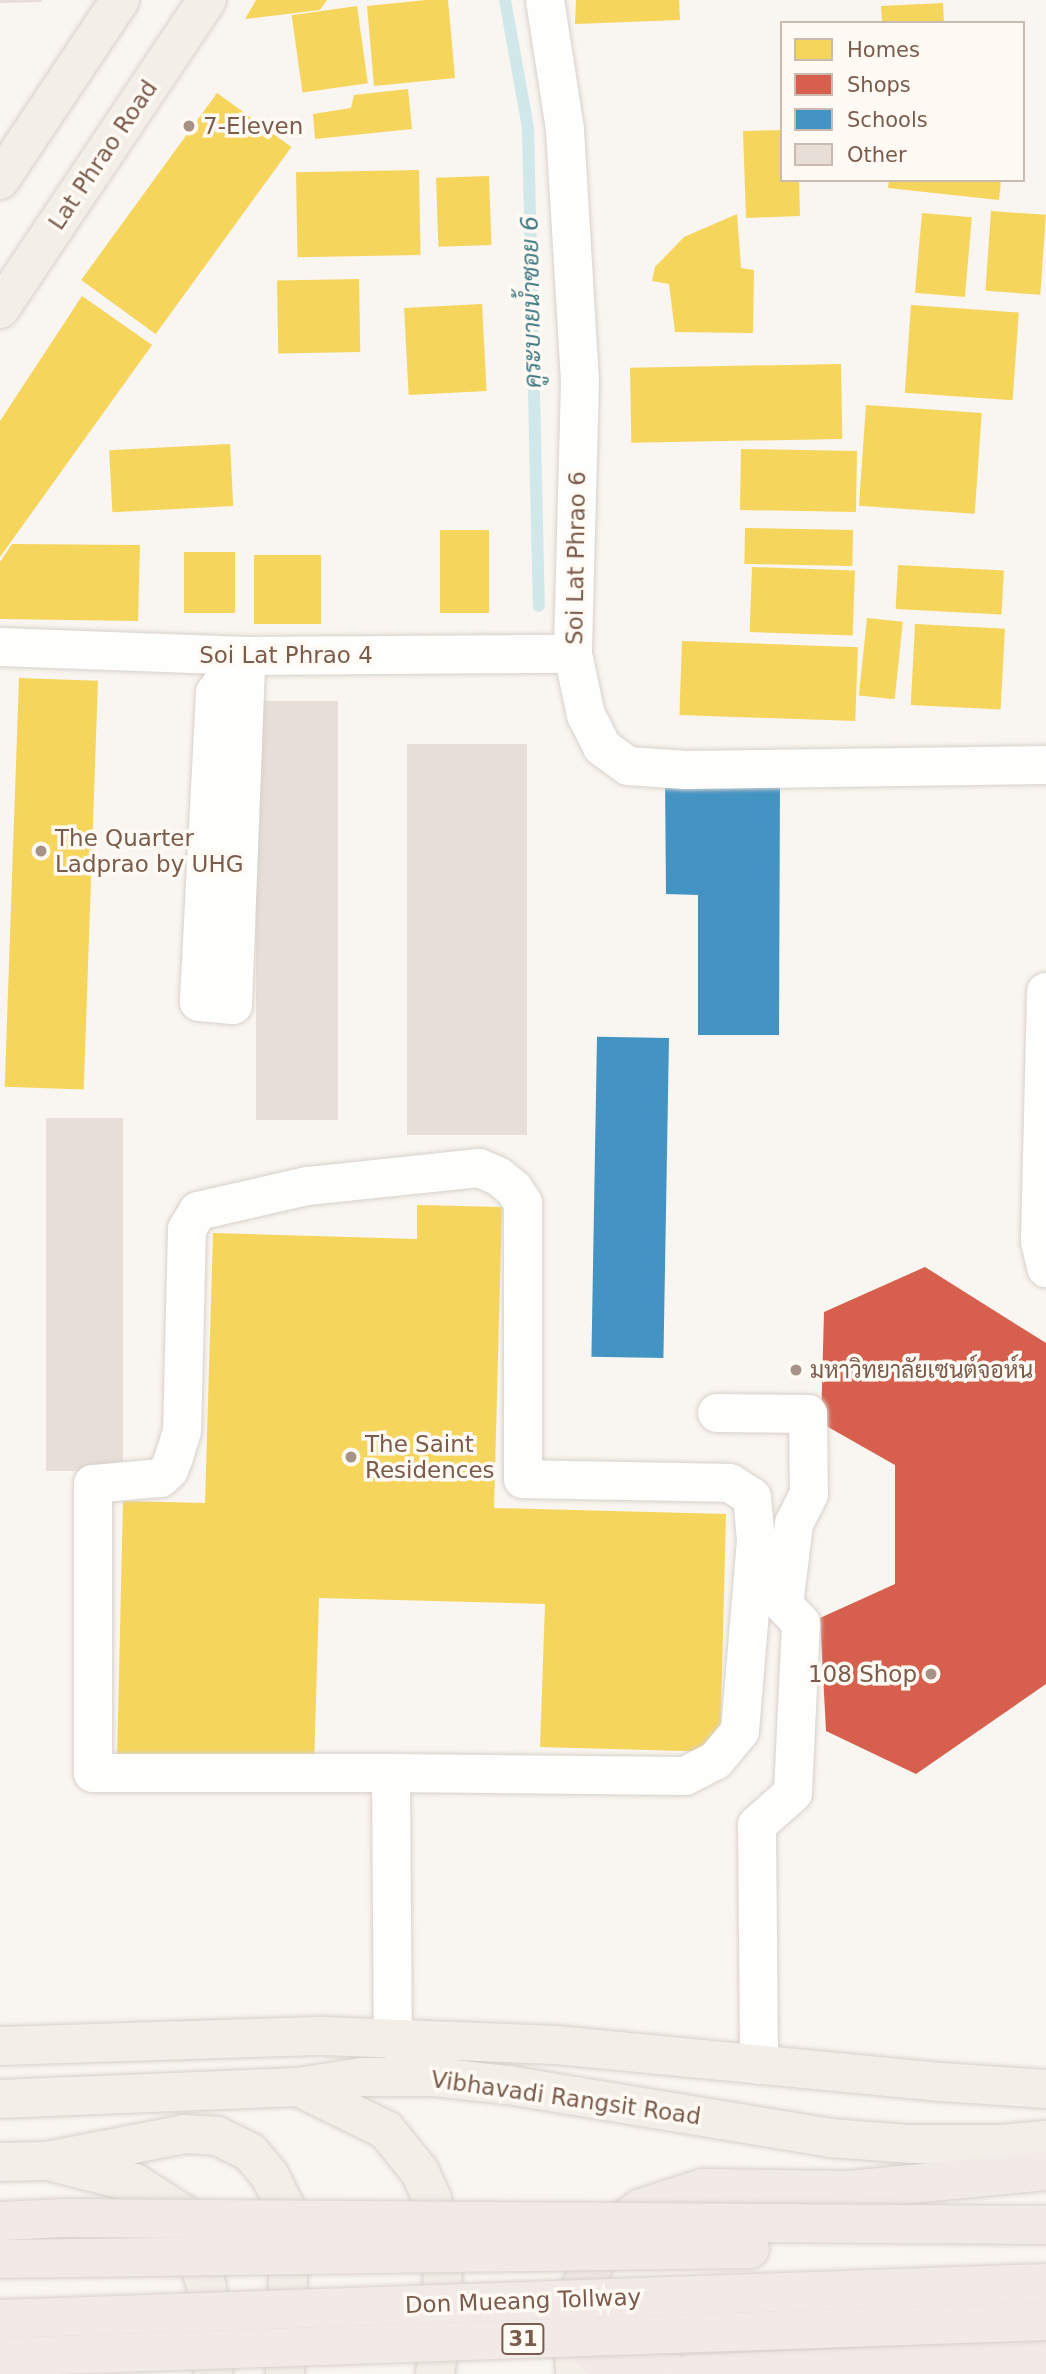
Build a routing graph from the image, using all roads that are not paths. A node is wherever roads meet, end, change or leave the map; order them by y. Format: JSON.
{"nodes":[{"id":1,"x":120,"y":0,"type":"edge"},
{"id":2,"x":207,"y":0,"type":"edge"},
{"id":3,"x":545,"y":0,"type":"edge"},
{"id":4,"x":0,"y":180,"type":"edge"},
{"id":5,"x":0,"y":309,"type":"edge"},
{"id":6,"x":0,"y":647,"type":"edge"},
{"id":7,"x":573,"y":654,"type":"junction"},
{"id":8,"x":247,"y":663,"type":"junction"},
{"id":9,"x":1046,"y":765,"type":"edge"},
{"id":10,"x":1046,"y":992,"type":"edge"},
{"id":11,"x":1045,"y":1031,"type":"edge"},
{"id":12,"x":1046,"y":1268,"type":"edge"},
{"id":13,"x":717,"y":1413,"type":"dead end"},
{"id":14,"x":391,"y":1773,"type":"junction"},
{"id":15,"x":393,"y":2040,"type":"junction"},
{"id":16,"x":0,"y":2046,"type":"edge"},
{"id":17,"x":759,"y":2065,"type":"junction"},
{"id":18,"x":298,"y":2087,"type":"junction"},
{"id":19,"x":1046,"y":2088,"type":"edge"},
{"id":20,"x":0,"y":2099,"type":"edge"},
{"id":21,"x":1046,"y":2140,"type":"edge"},
{"id":22,"x":47,"y":2161,"type":"junction"},
{"id":23,"x":0,"y":2162,"type":"edge"},
{"id":24,"x":1046,"y":2171,"type":"edge"},
{"id":25,"x":0,"y":2221,"type":"edge"},
{"id":26,"x":1046,"y":2225,"type":"edge"},
{"id":27,"x":1046,"y":2245,"type":"edge"},
{"id":28,"x":0,"y":2259,"type":"edge"},
{"id":29,"x":1046,"y":2283,"type":"edge"},
{"id":30,"x":0,"y":2319,"type":"edge"},
{"id":31,"x":1046,"y":2321,"type":"edge"},
{"id":32,"x":573,"y":2332,"type":"junction"},
{"id":33,"x":0,"y":2357,"type":"edge"},
{"id":34,"x":1046,"y":2359,"type":"edge"},
{"id":35,"x":217,"y":2365,"type":"edge"},
{"id":36,"x":285,"y":2374,"type":"edge"},
{"id":37,"x":435,"y":2374,"type":"edge"},
{"id":38,"x":575,"y":2374,"type":"edge"},
{"id":39,"x":674,"y":2374,"type":"edge"},
{"id":40,"x":690,"y":2374,"type":"edge"}],
"edges":[{"from":1,"to":4,"type":"main road"},
{"from":2,"to":5,"type":"main road","name":"Lat Phrao Road"},
{"from":3,"to":7,"type":"street","name":"Soi Lat Phrao 6"},
{"from":6,"to":8,"type":"street","name":"Soi Lat Phrao 4"},
{"from":7,"to":8,"type":"street","name":"Soi Lat Phrao 4"},
{"from":7,"to":9,"type":"street","name":"Soi Lat Phrao 6"},
{"from":8,"to":8,"type":"street"},
{"from":10,"to":11,"type":"street"},
{"from":11,"to":12,"type":"street"},
{"from":13,"to":17,"type":"street"},
{"from":14,"to":14,"type":"street"},
{"from":14,"to":15,"type":"street"},
{"from":15,"to":16,"type":"main road"},
{"from":15,"to":17,"type":"main road"},
{"from":17,"to":19,"type":"main road"},
{"from":18,"to":20,"type":"main road","name":"Vibhavadi Rangsit Road"},
{"from":18,"to":21,"type":"main road","name":"Vibhavadi Rangsit Road"},
{"from":18,"to":37,"type":"main road"},
{"from":22,"to":23,"type":"main road"},
{"from":22,"to":35,"type":"main road"},
{"from":22,"to":36,"type":"main road"},
{"from":24,"to":32,"type":"highway"},
{"from":25,"to":26,"type":"highway","bridge":true},
{"from":27,"to":28,"type":"highway","name":"Don Mueang Tollway","bridge":true},
{"from":29,"to":30,"type":"highway","name":"Don Mueang Tollway","number":"31","bridge":true},
{"from":31,"to":33,"type":"highway","number":"31","bridge":true},
{"from":32,"to":38,"type":"main road"},
{"from":32,"to":39,"type":"highway"},
{"from":34,"to":40,"type":"highway"}]}
